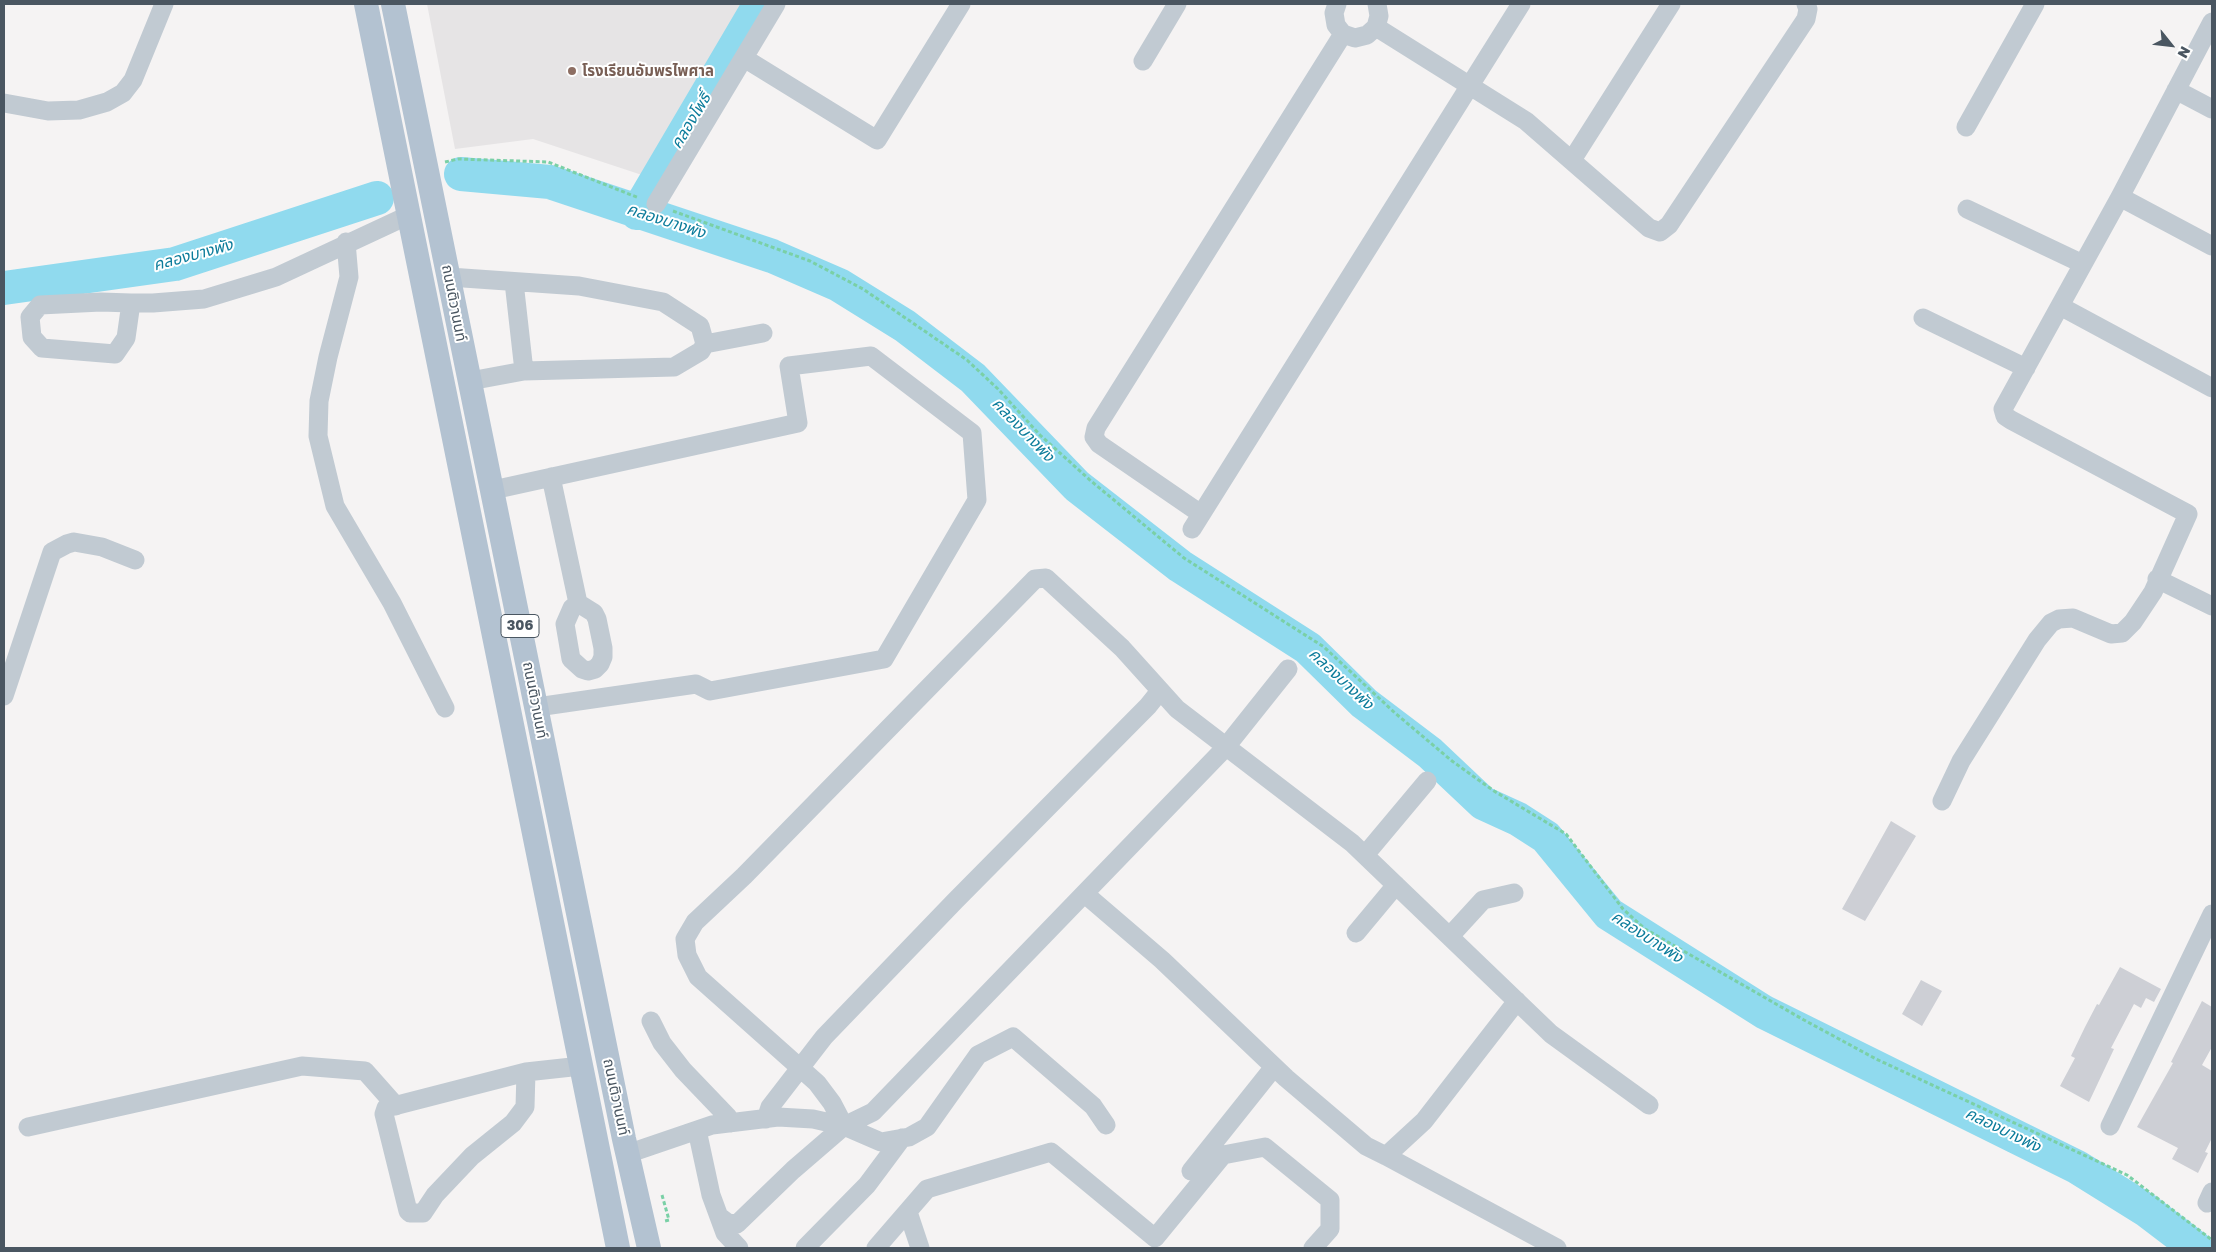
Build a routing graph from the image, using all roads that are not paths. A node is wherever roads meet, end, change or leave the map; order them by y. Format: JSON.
{"nodes":[{"id":1,"x":164,"y":4,"type":"edge"},
{"id":2,"x":366,"y":4,"type":"edge"},
{"id":3,"x":393,"y":4,"type":"edge"},
{"id":4,"x":776,"y":4,"type":"edge"},
{"id":5,"x":961,"y":4,"type":"edge"},
{"id":6,"x":1177,"y":4,"type":"edge"},
{"id":7,"x":1337,"y":4,"type":"edge"},
{"id":8,"x":1377,"y":4,"type":"edge"},
{"id":9,"x":1521,"y":4,"type":"edge"},
{"id":10,"x":1671,"y":4,"type":"edge"},
{"id":11,"x":1806,"y":4,"type":"edge"},
{"id":12,"x":2035,"y":4,"type":"edge"},
{"id":13,"x":2212,"y":22,"type":"edge"},
{"id":14,"x":1376,"y":27,"type":"junction"},
{"id":15,"x":1344,"y":34,"type":"junction"},
{"id":16,"x":744,"y":58,"type":"junction"},
{"id":17,"x":1143,"y":61,"type":"dead end"},
{"id":18,"x":1471,"y":86,"type":"junction"},
{"id":19,"x":2176,"y":90,"type":"junction"},
{"id":20,"x":4,"y":102,"type":"edge"},
{"id":21,"x":2212,"y":109,"type":"edge"},
{"id":22,"x":1966,"y":127,"type":"dead end"},
{"id":23,"x":1572,"y":160,"type":"junction"},
{"id":24,"x":2120,"y":197,"type":"junction"},
{"id":25,"x":656,"y":204,"type":"road end"},
{"id":26,"x":1966,"y":209,"type":"dead end"},
{"id":27,"x":409,"y":215,"type":"junction"},
{"id":28,"x":346,"y":242,"type":"junction"},
{"id":29,"x":2212,"y":246,"type":"edge"},
{"id":30,"x":2083,"y":264,"type":"junction"},
{"id":31,"x":449,"y":278,"type":"junction"},
{"id":32,"x":514,"y":282,"type":"junction"},
{"id":33,"x":131,"y":303,"type":"junction"},
{"id":34,"x":2060,"y":306,"type":"junction"},
{"id":35,"x":1924,"y":318,"type":"dead end"},
{"id":36,"x":763,"y":333,"type":"dead end"},
{"id":37,"x":705,"y":344,"type":"junction"},
{"id":38,"x":2026,"y":368,"type":"junction"},
{"id":39,"x":524,"y":371,"type":"junction"},
{"id":40,"x":470,"y":381,"type":"junction"},
{"id":41,"x":2212,"y":388,"type":"edge"},
{"id":42,"x":551,"y":477,"type":"junction"},
{"id":43,"x":492,"y":490,"type":"junction"},
{"id":44,"x":135,"y":560,"type":"dead end"},
{"id":45,"x":2157,"y":579,"type":"junction"},
{"id":46,"x":578,"y":603,"type":"junction"},
{"id":47,"x":2212,"y":606,"type":"edge"},
{"id":48,"x":1288,"y":669,"type":"dead end"},
{"id":49,"x":588,"y":671,"type":"junction"},
{"id":50,"x":1160,"y":691,"type":"junction"},
{"id":51,"x":4,"y":696,"type":"edge"},
{"id":52,"x":594,"y":699,"type":"junction"},
{"id":53,"x":536,"y":707,"type":"junction"},
{"id":54,"x":445,"y":708,"type":"dead end"},
{"id":55,"x":1226,"y":748,"type":"junction"},
{"id":56,"x":1427,"y":781,"type":"dead end"},
{"id":57,"x":1942,"y":801,"type":"dead end"},
{"id":58,"x":1365,"y":855,"type":"junction"},
{"id":59,"x":1396,"y":885,"type":"junction"},
{"id":60,"x":1514,"y":893,"type":"dead end"},
{"id":61,"x":1085,"y":894,"type":"junction"},
{"id":62,"x":2210,"y":925,"type":"edge"},
{"id":63,"x":1356,"y":933,"type":"dead end"},
{"id":64,"x":1450,"y":936,"type":"junction"},
{"id":65,"x":1517,"y":1001,"type":"junction"},
{"id":66,"x":651,"y":1021,"type":"dead end"},
{"id":67,"x":582,"y":1066,"type":"junction"},
{"id":68,"x":801,"y":1066,"type":"junction"},
{"id":69,"x":1274,"y":1067,"type":"junction"},
{"id":70,"x":526,"y":1072,"type":"junction"},
{"id":71,"x":1649,"y":1105,"type":"dead end"},
{"id":72,"x":396,"y":1106,"type":"junction"},
{"id":73,"x":766,"y":1119,"type":"junction"},
{"id":74,"x":730,"y":1123,"type":"junction"},
{"id":75,"x":1106,"y":1125,"type":"dead end"},
{"id":76,"x":844,"y":1126,"type":"junction"},
{"id":77,"x":2110,"y":1126,"type":"dead end"},
{"id":78,"x":28,"y":1127,"type":"dead end"},
{"id":79,"x":697,"y":1130,"type":"junction"},
{"id":80,"x":902,"y":1138,"type":"junction"},
{"id":81,"x":597,"y":1142,"type":"junction"},
{"id":82,"x":626,"y":1146,"type":"junction"},
{"id":83,"x":1386,"y":1156,"type":"junction"},
{"id":84,"x":1191,"y":1171,"type":"dead end"},
{"id":85,"x":908,"y":1212,"type":"junction"},
{"id":86,"x":720,"y":1217,"type":"junction"},
{"id":87,"x":618,"y":1248,"type":"edge"},
{"id":88,"x":649,"y":1248,"type":"edge"},
{"id":89,"x":740,"y":1248,"type":"edge"},
{"id":90,"x":805,"y":1248,"type":"edge"},
{"id":91,"x":876,"y":1248,"type":"edge"},
{"id":92,"x":920,"y":1248,"type":"edge"},
{"id":93,"x":1313,"y":1248,"type":"edge"},
{"id":94,"x":1557,"y":1248,"type":"edge"}],
"edges":[{"from":1,"to":20,"type":"street"},
{"from":2,"to":27,"type":"main road","name":"ถนนติวานนท์","number":"306"},
{"from":3,"to":31,"type":"main road","name":"ถนนติวานนท์","number":"306"},
{"from":4,"to":16,"type":"street"},
{"from":5,"to":16,"type":"street"},
{"from":6,"to":17,"type":"street"},
{"from":7,"to":15,"type":"street"},
{"from":8,"to":14,"type":"street"},
{"from":9,"to":18,"type":"street"},
{"from":10,"to":23,"type":"street"},
{"from":11,"to":23,"type":"street"},
{"from":12,"to":22,"type":"street"},
{"from":13,"to":19,"type":"street"},
{"from":14,"to":15,"type":"street"},
{"from":14,"to":18,"type":"street"},
{"from":15,"to":18,"type":"street"},
{"from":16,"to":25,"type":"street"},
{"from":18,"to":23,"type":"street"},
{"from":19,"to":21,"type":"street"},
{"from":19,"to":24,"type":"street"},
{"from":24,"to":29,"type":"street"},
{"from":24,"to":30,"type":"street"},
{"from":26,"to":30,"type":"street"},
{"from":27,"to":28,"type":"street"},
{"from":27,"to":67,"type":"main road","name":"ถนนติวานนท์","number":"306"},
{"from":28,"to":33,"type":"street"},
{"from":28,"to":54,"type":"street"},
{"from":30,"to":34,"type":"street"},
{"from":31,"to":32,"type":"street"},
{"from":31,"to":40,"type":"main road","name":"ถนนติวานนท์","number":"306"},
{"from":32,"to":37,"type":"street"},
{"from":32,"to":39,"type":"street"},
{"from":33,"to":33,"type":"street"},
{"from":34,"to":38,"type":"street"},
{"from":34,"to":41,"type":"street"},
{"from":35,"to":38,"type":"street"},
{"from":36,"to":37,"type":"street"},
{"from":37,"to":39,"type":"street"},
{"from":38,"to":45,"type":"street"},
{"from":39,"to":40,"type":"street"},
{"from":40,"to":43,"type":"main road","name":"ถนนติวานนท์","number":"306"},
{"from":42,"to":43,"type":"street"},
{"from":42,"to":46,"type":"street"},
{"from":42,"to":52,"type":"street"},
{"from":43,"to":53,"type":"main road","name":"ถนนติวานนท์","number":"306"},
{"from":44,"to":51,"type":"street"},
{"from":45,"to":47,"type":"street"},
{"from":45,"to":57,"type":"street"},
{"from":46,"to":49,"type":"street"},
{"from":46,"to":49,"type":"street"},
{"from":48,"to":55,"type":"street"},
{"from":49,"to":52,"type":"street"},
{"from":50,"to":55,"type":"street"},
{"from":50,"to":68,"type":"street"},
{"from":50,"to":68,"type":"street"},
{"from":52,"to":53,"type":"street"},
{"from":53,"to":82,"type":"main road","name":"ถนนติวานนท์","number":"306"},
{"from":55,"to":58,"type":"street"},
{"from":55,"to":61,"type":"street"},
{"from":56,"to":58,"type":"street"},
{"from":58,"to":59,"type":"street"},
{"from":59,"to":63,"type":"street"},
{"from":59,"to":64,"type":"street"},
{"from":60,"to":64,"type":"street"},
{"from":61,"to":69,"type":"street"},
{"from":61,"to":76,"type":"street"},
{"from":62,"to":77,"type":"street"},
{"from":64,"to":65,"type":"street"},
{"from":65,"to":71,"type":"street"},
{"from":65,"to":83,"type":"street"},
{"from":66,"to":74,"type":"street"},
{"from":67,"to":70,"type":"street"},
{"from":67,"to":81,"type":"main road","name":"ถนนติวานนท์","number":"306"},
{"from":68,"to":73,"type":"street"},
{"from":68,"to":76,"type":"street"},
{"from":69,"to":83,"type":"street"},
{"from":69,"to":84,"type":"street"},
{"from":70,"to":72,"type":"street"},
{"from":70,"to":72,"type":"street"},
{"from":72,"to":78,"type":"street"},
{"from":73,"to":74,"type":"street"},
{"from":73,"to":76,"type":"street"},
{"from":74,"to":79,"type":"street"},
{"from":75,"to":80,"type":"street"},
{"from":76,"to":80,"type":"street"},
{"from":76,"to":86,"type":"street"},
{"from":79,"to":82,"type":"street"},
{"from":79,"to":86,"type":"street"},
{"from":80,"to":90,"type":"street"},
{"from":81,"to":82,"type":"main road"},
{"from":81,"to":87,"type":"main road","name":"ถนนติวานนท์","number":"306"},
{"from":82,"to":88,"type":"main road","name":"ถนนติวานนท์","number":"306"},
{"from":83,"to":94,"type":"street"},
{"from":85,"to":91,"type":"street"},
{"from":85,"to":92,"type":"street"},
{"from":85,"to":93,"type":"street"},
{"from":86,"to":89,"type":"street"}]}
